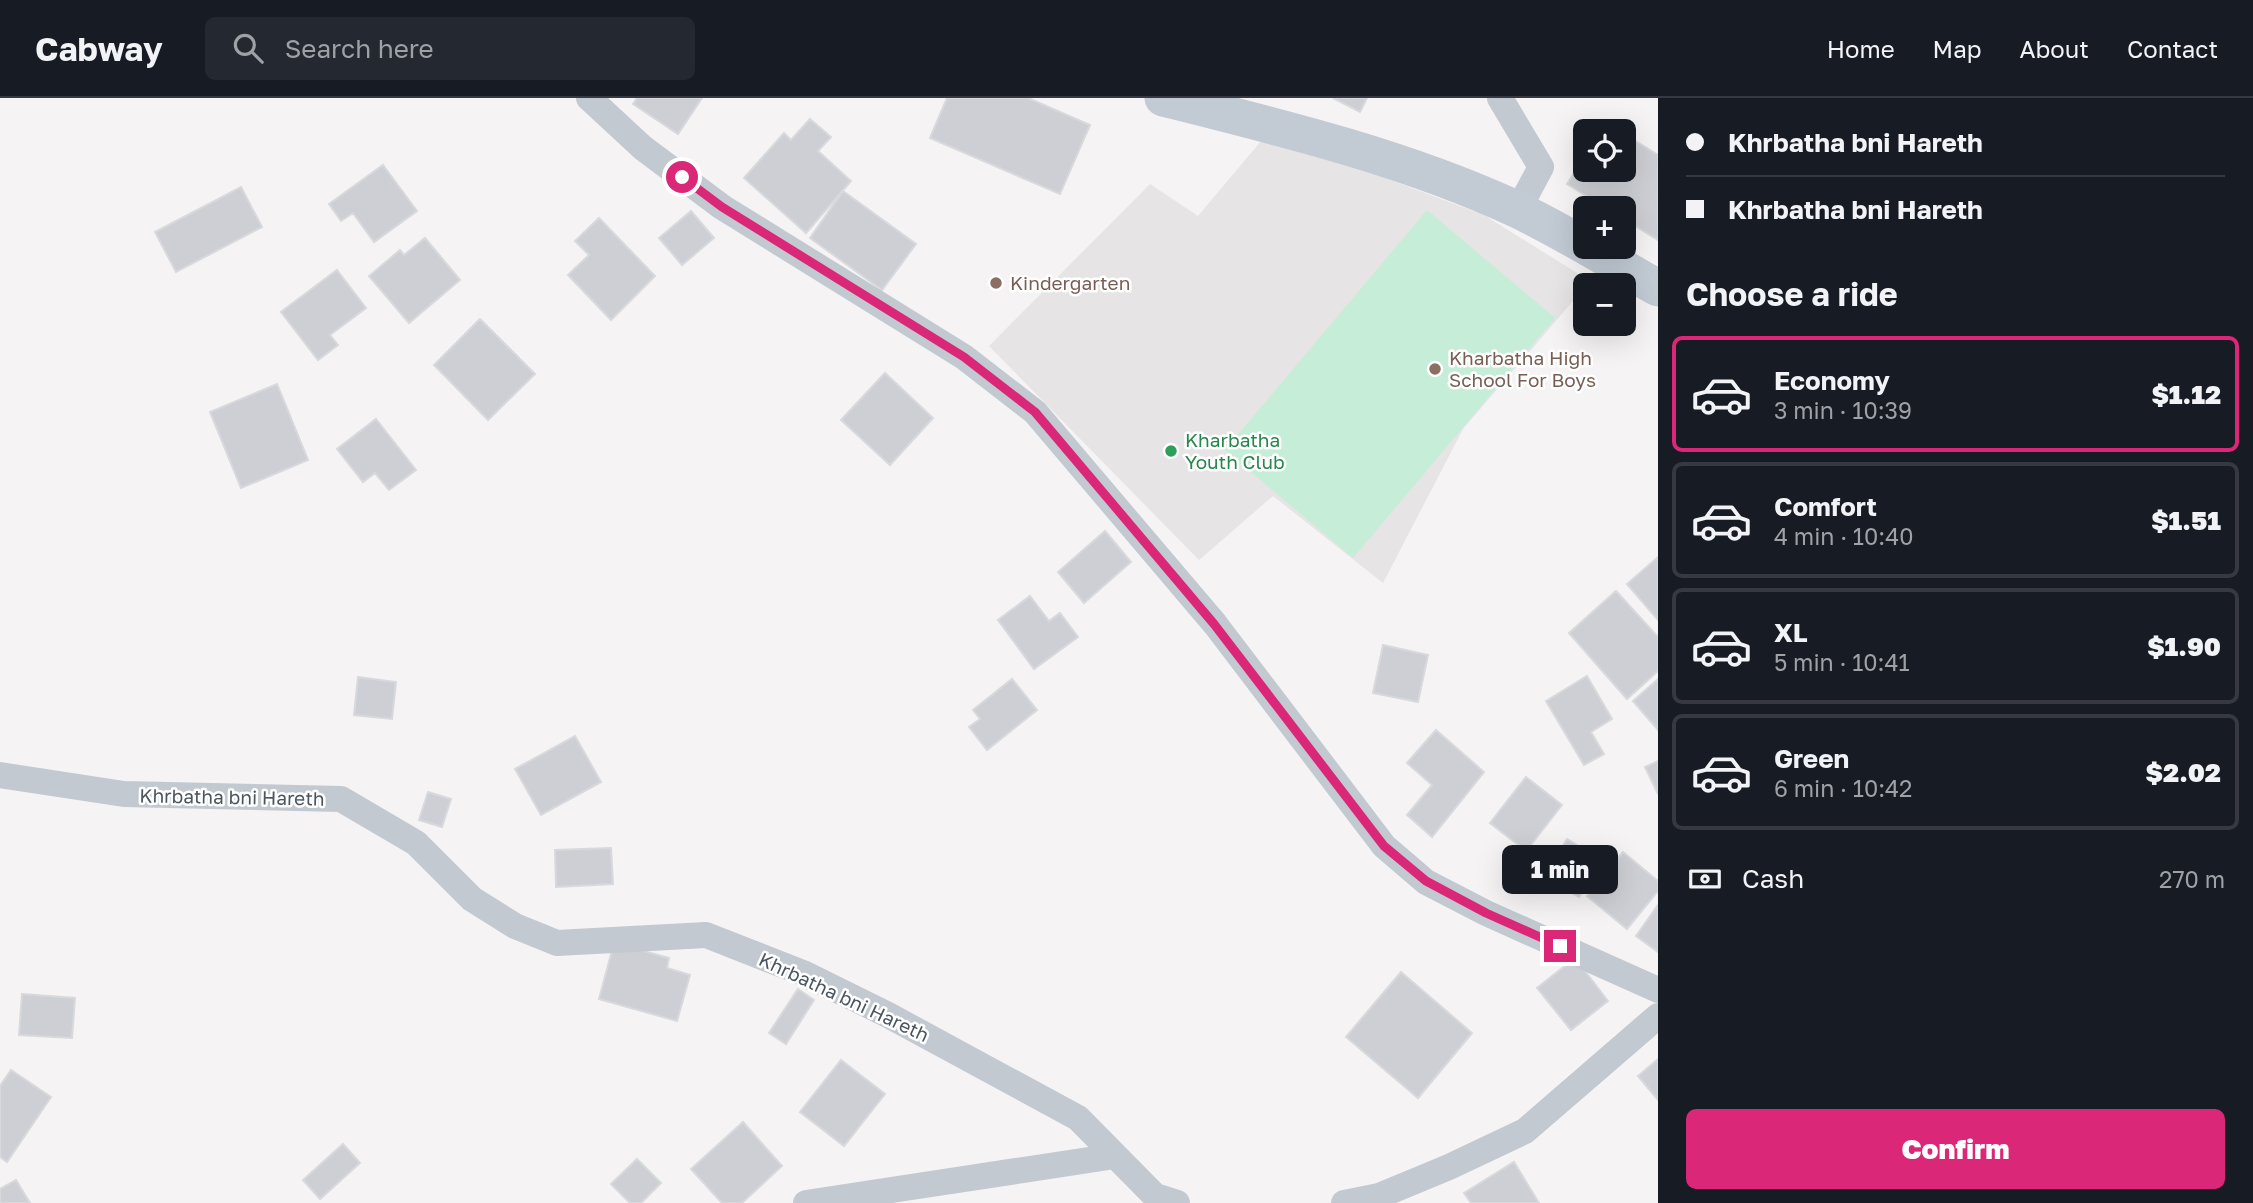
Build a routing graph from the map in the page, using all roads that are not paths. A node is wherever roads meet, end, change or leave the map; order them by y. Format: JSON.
{"nodes":[{"id":1,"x":589,"y":98,"type":"edge"},
{"id":2,"x":1163,"y":98,"type":"edge"},
{"id":3,"x":1500,"y":98,"type":"edge"},
{"id":4,"x":1518,"y":210,"type":"junction"},
{"id":5,"x":1658,"y":288,"type":"edge"},
{"id":6,"x":0,"y":775,"type":"edge"},
{"id":7,"x":1658,"y":990,"type":"edge"},
{"id":8,"x":1658,"y":1016,"type":"edge"},
{"id":9,"x":1115,"y":1156,"type":"junction"},
{"id":10,"x":806,"y":1203,"type":"edge"},
{"id":11,"x":1177,"y":1203,"type":"edge"},
{"id":12,"x":1344,"y":1203,"type":"edge"}],
"edges":[{"from":1,"to":7,"type":"street"},
{"from":2,"to":4,"type":"street"},
{"from":3,"to":4,"type":"street"},
{"from":4,"to":5,"type":"street"},
{"from":6,"to":9,"type":"street","name":"Khrbatha bni Hareth"},
{"from":8,"to":12,"type":"street"},
{"from":9,"to":10,"type":"street"},
{"from":9,"to":11,"type":"street","name":"Khrbatha bni Hareth"}]}
